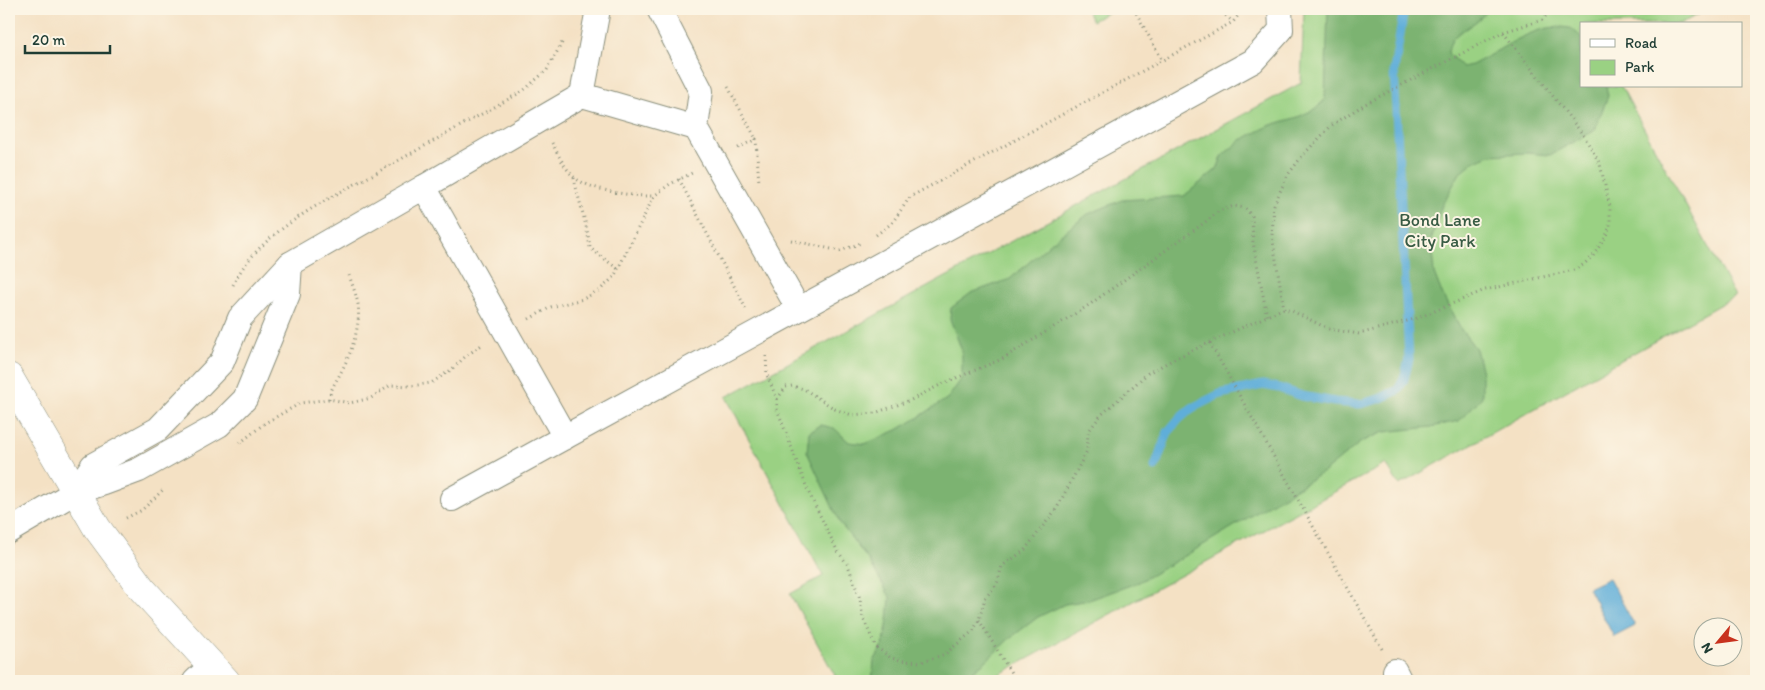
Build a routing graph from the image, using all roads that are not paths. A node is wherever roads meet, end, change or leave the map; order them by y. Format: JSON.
{"nodes":[{"id":1,"x":598,"y":9,"type":"edge"},
{"id":2,"x":659,"y":9,"type":"edge"},
{"id":3,"x":1280,"y":9,"type":"edge"},
{"id":4,"x":582,"y":95,"type":"junction"},
{"id":5,"x":696,"y":128,"type":"junction"},
{"id":6,"x":424,"y":187,"type":"junction"},
{"id":7,"x":290,"y":264,"type":"junction"},
{"id":8,"x":798,"y":308,"type":"junction"},
{"id":9,"x":9,"y":377,"type":"edge"},
{"id":10,"x":565,"y":437,"type":"junction"},
{"id":11,"x":76,"y":492,"type":"junction"},
{"id":12,"x":452,"y":499,"type":"dead end"},
{"id":13,"x":9,"y":531,"type":"edge"},
{"id":14,"x":210,"y":676,"type":"edge"}],
"edges":[{"from":1,"to":4,"type":"street"},
{"from":2,"to":5,"type":"street"},
{"from":3,"to":8,"type":"street"},
{"from":4,"to":5,"type":"street"},
{"from":4,"to":6,"type":"street"},
{"from":5,"to":8,"type":"street"},
{"from":6,"to":7,"type":"street"},
{"from":6,"to":10,"type":"street"},
{"from":7,"to":11,"type":"street"},
{"from":7,"to":11,"type":"street"},
{"from":8,"to":10,"type":"street"},
{"from":9,"to":11,"type":"street"},
{"from":10,"to":12,"type":"street"},
{"from":11,"to":13,"type":"street"},
{"from":11,"to":14,"type":"street"}]}
